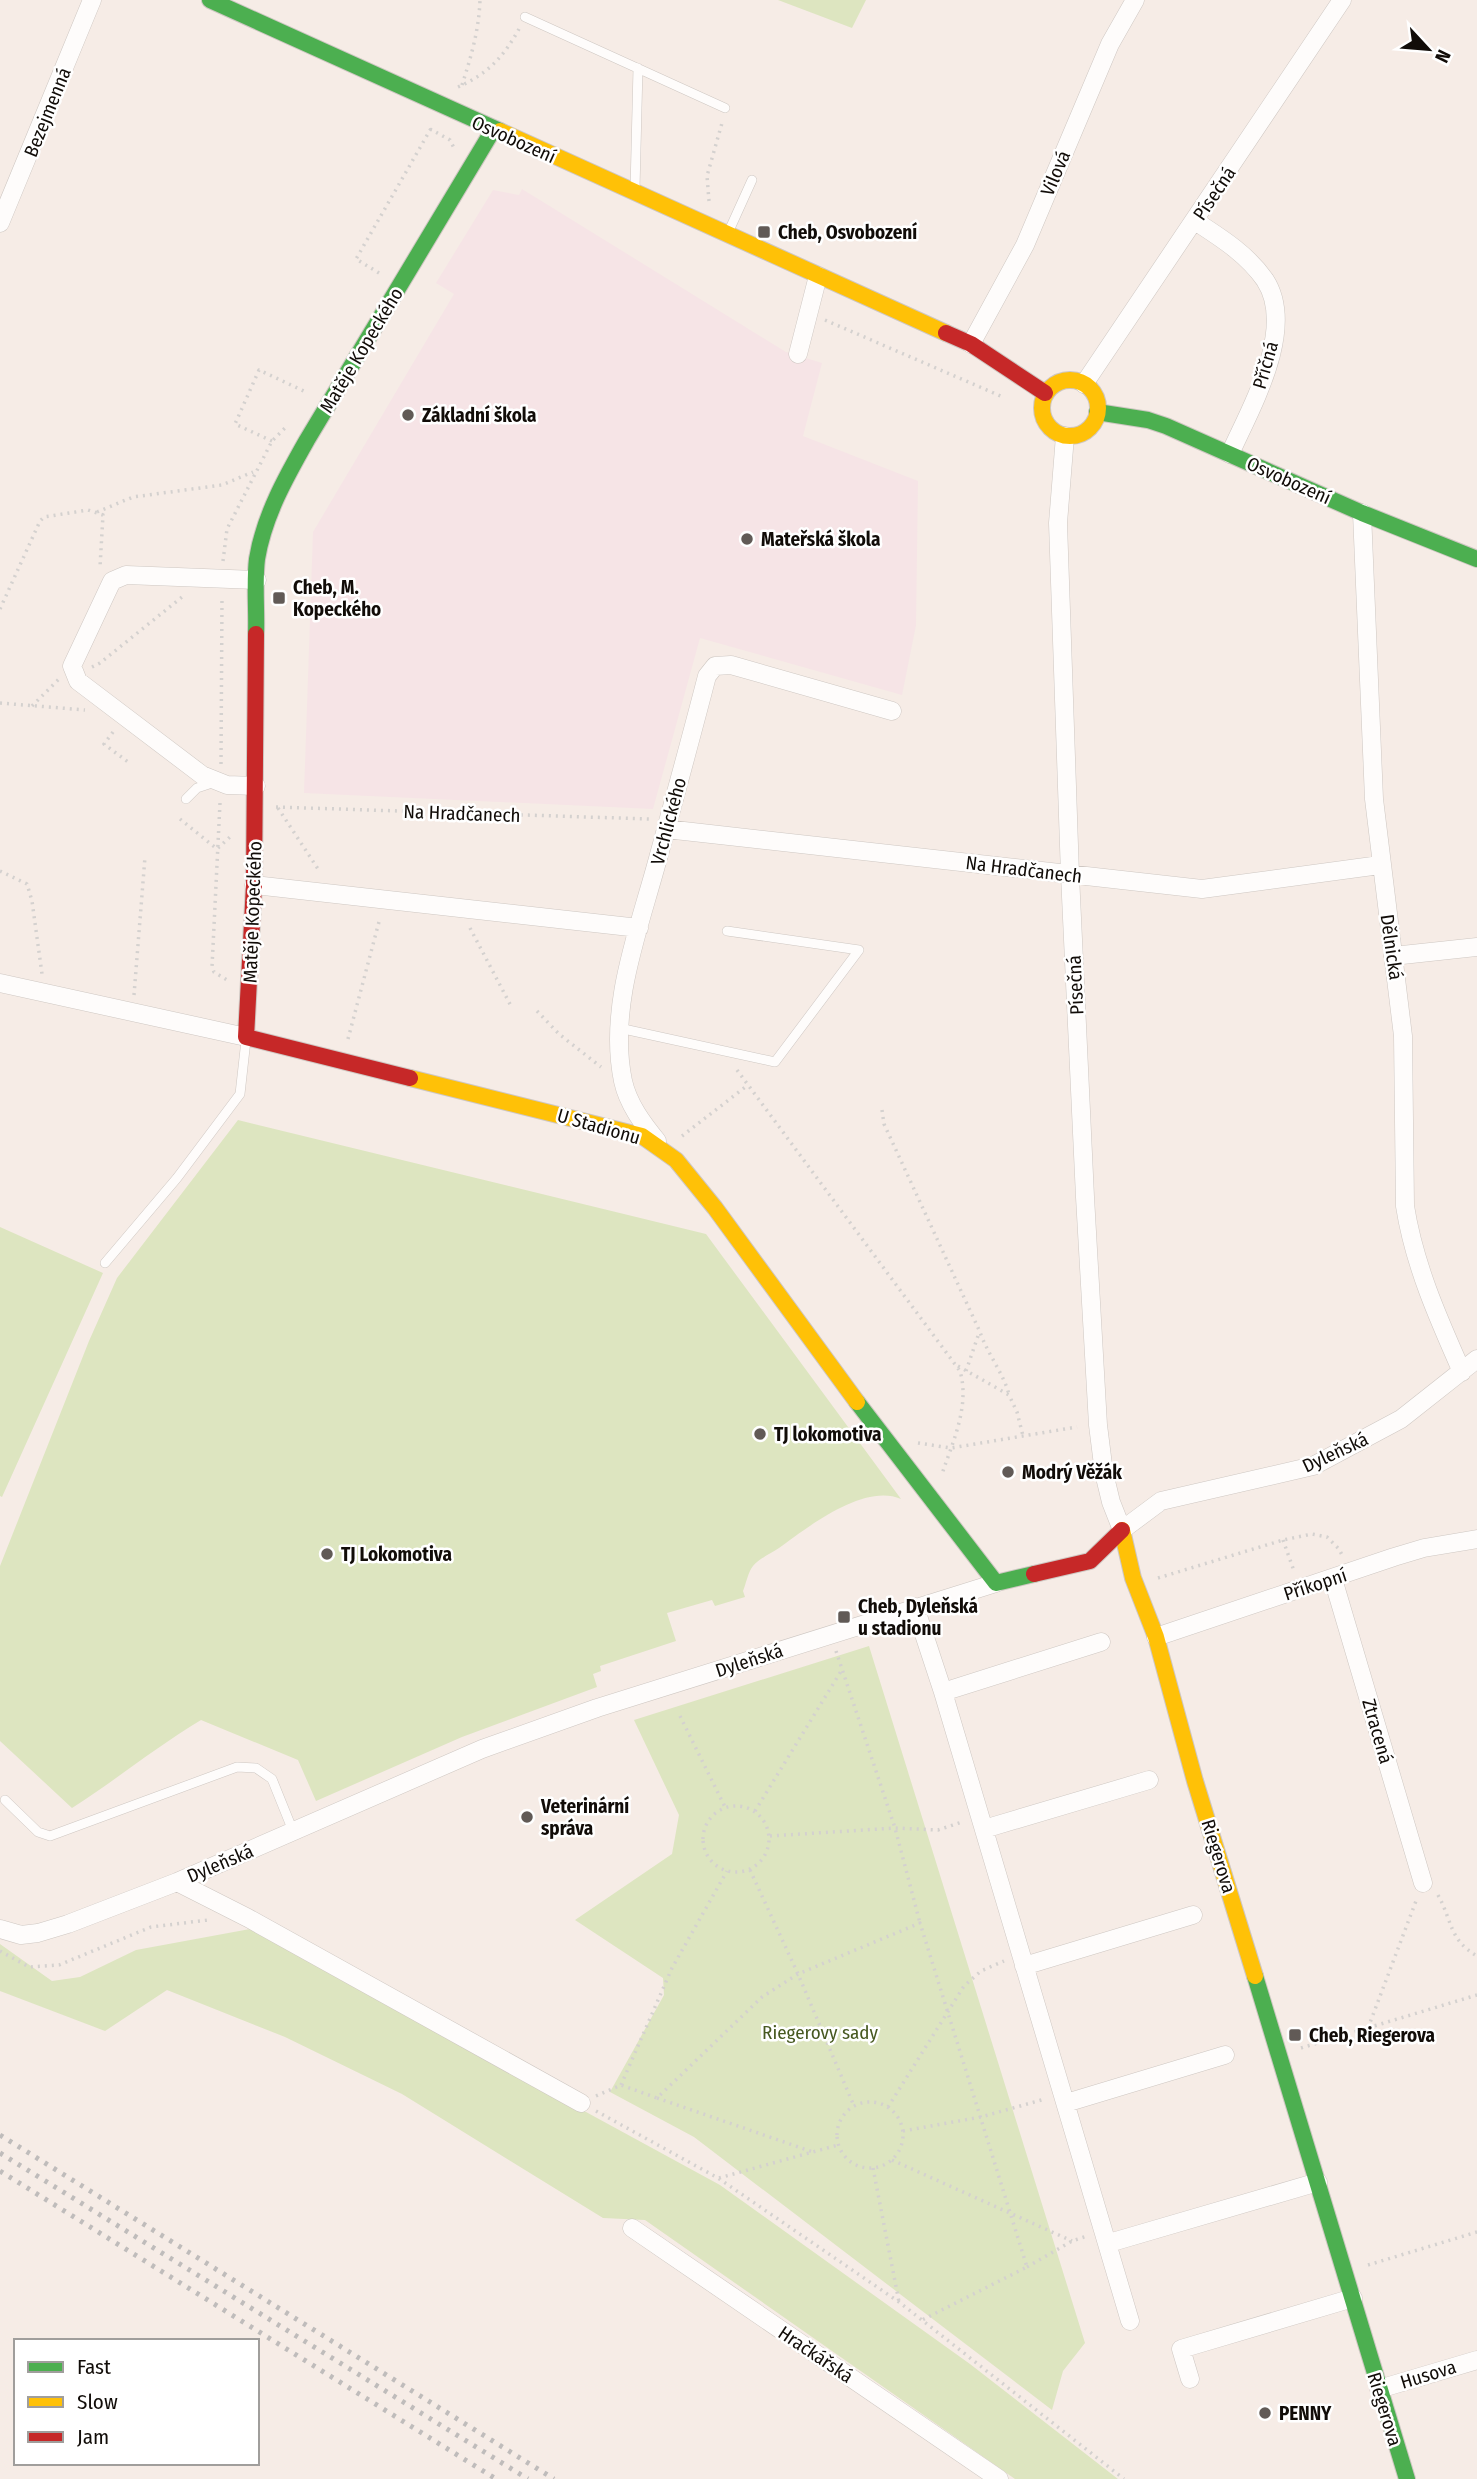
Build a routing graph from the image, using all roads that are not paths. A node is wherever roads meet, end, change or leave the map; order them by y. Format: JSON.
{"nodes":[{"id":1,"x":92,"y":0,"type":"edge"},
{"id":2,"x":210,"y":0,"type":"edge"},
{"id":3,"x":1135,"y":0,"type":"edge"},
{"id":4,"x":1342,"y":0,"type":"edge"},
{"id":5,"x":525,"y":18,"type":"road end"},
{"id":6,"x":638,"y":68,"type":"junction"},
{"id":7,"x":725,"y":108,"type":"road end"},
{"id":8,"x":493,"y":130,"type":"junction"},
{"id":9,"x":752,"y":180,"type":"dead end"},
{"id":10,"x":635,"y":194,"type":"junction"},
{"id":11,"x":1195,"y":221,"type":"junction"},
{"id":12,"x":0,"y":223,"type":"edge"},
{"id":13,"x":719,"y":231,"type":"junction"},
{"id":14,"x":818,"y":276,"type":"junction"},
{"id":15,"x":971,"y":344,"type":"junction"},
{"id":16,"x":798,"y":354,"type":"dead end"},
{"id":17,"x":1084,"y":384,"type":"junction"},
{"id":18,"x":1045,"y":393,"type":"junction"},
{"id":19,"x":1097,"y":412,"type":"junction"},
{"id":20,"x":1065,"y":436,"type":"junction"},
{"id":21,"x":1230,"y":454,"type":"junction"},
{"id":22,"x":1362,"y":513,"type":"junction"},
{"id":23,"x":1477,"y":559,"type":"edge"},
{"id":24,"x":257,"y":580,"type":"junction"},
{"id":25,"x":892,"y":711,"type":"dead end"},
{"id":26,"x":220,"y":783,"type":"junction"},
{"id":27,"x":256,"y":786,"type":"junction"},
{"id":28,"x":186,"y":799,"type":"dead end"},
{"id":29,"x":668,"y":824,"type":"junction"},
{"id":30,"x":1380,"y":865,"type":"junction"},
{"id":31,"x":1070,"y":875,"type":"junction"},
{"id":32,"x":254,"y":885,"type":"junction"},
{"id":33,"x":639,"y":928,"type":"junction"},
{"id":34,"x":727,"y":931,"type":"dead end"},
{"id":35,"x":1477,"y":947,"type":"edge"},
{"id":36,"x":1393,"y":956,"type":"junction"},
{"id":37,"x":0,"y":983,"type":"edge"},
{"id":38,"x":619,"y":1028,"type":"junction"},
{"id":39,"x":246,"y":1037,"type":"junction"},
{"id":40,"x":663,"y":1150,"type":"junction"},
{"id":41,"x":105,"y":1263,"type":"dead end"},
{"id":42,"x":1477,"y":1359,"type":"edge"},
{"id":43,"x":1462,"y":1372,"type":"junction"},
{"id":44,"x":1122,"y":1530,"type":"junction"},
{"id":45,"x":1477,"y":1539,"type":"edge"},
{"id":46,"x":1341,"y":1576,"type":"junction"},
{"id":47,"x":996,"y":1583,"type":"junction"},
{"id":48,"x":915,"y":1606,"type":"junction"},
{"id":49,"x":1156,"y":1637,"type":"junction"},
{"id":50,"x":1101,"y":1642,"type":"dead end"},
{"id":51,"x":943,"y":1692,"type":"junction"},
{"id":52,"x":1149,"y":1780,"type":"dead end"},
{"id":53,"x":5,"y":1800,"type":"dead end"},
{"id":54,"x":982,"y":1822,"type":"junction"},
{"id":55,"x":293,"y":1831,"type":"junction"},
{"id":56,"x":177,"y":1882,"type":"junction"},
{"id":57,"x":1423,"y":1883,"type":"road end"},
{"id":58,"x":1193,"y":1914,"type":"dead end"},
{"id":59,"x":0,"y":1929,"type":"edge"},
{"id":60,"x":1022,"y":1960,"type":"junction"},
{"id":61,"x":1225,"y":2055,"type":"dead end"},
{"id":62,"x":1065,"y":2099,"type":"junction"},
{"id":63,"x":581,"y":2103,"type":"road end"},
{"id":64,"x":1318,"y":2182,"type":"junction"},
{"id":65,"x":632,"y":2228,"type":"dead end"},
{"id":66,"x":1107,"y":2237,"type":"junction"},
{"id":67,"x":1353,"y":2298,"type":"junction"},
{"id":68,"x":1130,"y":2321,"type":"dead end"},
{"id":69,"x":1477,"y":2360,"type":"edge"},
{"id":70,"x":1190,"y":2379,"type":"dead end"},
{"id":71,"x":1379,"y":2389,"type":"junction"},
{"id":72,"x":999,"y":2479,"type":"edge"},
{"id":73,"x":1407,"y":2479,"type":"edge"}],
"edges":[{"from":1,"to":12,"type":"street","name":"Bezejmenná"},
{"from":2,"to":8,"type":"street","name":"Osvobození"},
{"from":3,"to":15,"type":"street","name":"Vilová"},
{"from":4,"to":11,"type":"street","name":"Písečná"},
{"from":5,"to":6,"type":"lane"},
{"from":6,"to":7,"type":"lane"},
{"from":6,"to":10,"type":"lane"},
{"from":8,"to":10,"type":"street","name":"Osvobození"},
{"from":8,"to":24,"type":"street","name":"Matěje Kopeckého"},
{"from":9,"to":13,"type":"lane"},
{"from":10,"to":13,"type":"street","name":"Osvobození"},
{"from":11,"to":17,"type":"street","name":"Písečná"},
{"from":11,"to":21,"type":"street","name":"Příčná"},
{"from":13,"to":14,"type":"street","name":"Osvobození"},
{"from":14,"to":15,"type":"street","name":"Osvobození"},
{"from":14,"to":16,"type":"street"},
{"from":15,"to":18,"type":"street","name":"Osvobození"},
{"from":17,"to":18,"type":"street"},
{"from":17,"to":19,"type":"street"},
{"from":18,"to":20,"type":"street"},
{"from":19,"to":20,"type":"street"},
{"from":19,"to":21,"type":"street","name":"Osvobození"},
{"from":20,"to":31,"type":"street","name":"Písečná"},
{"from":21,"to":22,"type":"street","name":"Osvobození"},
{"from":22,"to":23,"type":"street","name":"Osvobození"},
{"from":22,"to":30,"type":"street","name":"Dělnická"},
{"from":24,"to":26,"type":"street"},
{"from":24,"to":27,"type":"street","name":"Matěje Kopeckého"},
{"from":25,"to":29,"type":"street","name":"Vrchlického"},
{"from":26,"to":27,"type":"street"},
{"from":26,"to":28,"type":"lane"},
{"from":27,"to":32,"type":"street","name":"Matěje Kopeckého"},
{"from":29,"to":31,"type":"street","name":"Na Hradčanech"},
{"from":29,"to":33,"type":"street","name":"Vrchlického"},
{"from":30,"to":31,"type":"street","name":"Na Hradčanech"},
{"from":30,"to":36,"type":"street","name":"Dělnická"},
{"from":31,"to":44,"type":"street","name":"Písečná"},
{"from":32,"to":33,"type":"street"},
{"from":32,"to":39,"type":"street","name":"Matěje Kopeckého"},
{"from":33,"to":38,"type":"street","name":"Vrchlického"},
{"from":34,"to":38,"type":"lane"},
{"from":35,"to":36,"type":"street"},
{"from":36,"to":43,"type":"street","name":"Dělnická"},
{"from":37,"to":39,"type":"street","name":"U Stadionu"},
{"from":38,"to":40,"type":"street","name":"Vrchlického"},
{"from":39,"to":40,"type":"street","name":"U Stadionu"},
{"from":39,"to":41,"type":"lane"},
{"from":40,"to":47,"type":"street","name":"U Stadionu"},
{"from":42,"to":43,"type":"street","name":"Dyleňská"},
{"from":43,"to":44,"type":"street","name":"Dyleňská"},
{"from":44,"to":47,"type":"street","name":"Dyleňská"},
{"from":44,"to":49,"type":"street","name":"Riegerova"},
{"from":45,"to":46,"type":"street","name":"Příkopní"},
{"from":46,"to":49,"type":"street","name":"Příkopní"},
{"from":46,"to":57,"type":"street","name":"Ztracená"},
{"from":47,"to":48,"type":"street","name":"Dyleňská"},
{"from":48,"to":51,"type":"street"},
{"from":48,"to":55,"type":"street","name":"Dyleňská"},
{"from":49,"to":64,"type":"street","name":"Riegerova"},
{"from":50,"to":51,"type":"street"},
{"from":51,"to":54,"type":"street"},
{"from":52,"to":54,"type":"street"},
{"from":53,"to":55,"type":"lane"},
{"from":54,"to":60,"type":"street"},
{"from":55,"to":56,"type":"street","name":"Dyleňská"},
{"from":56,"to":59,"type":"street","name":"Dyleňská"},
{"from":56,"to":63,"type":"street"},
{"from":58,"to":60,"type":"street"},
{"from":60,"to":62,"type":"street"},
{"from":61,"to":62,"type":"street"},
{"from":62,"to":66,"type":"street"},
{"from":64,"to":66,"type":"street"},
{"from":64,"to":67,"type":"street","name":"Riegerova"},
{"from":65,"to":72,"type":"street","name":"Hračkářská"},
{"from":66,"to":68,"type":"street"},
{"from":67,"to":70,"type":"street"},
{"from":67,"to":71,"type":"street","name":"Riegerova"},
{"from":69,"to":71,"type":"street","name":"Husova"},
{"from":71,"to":73,"type":"street","name":"Riegerova"}]}
